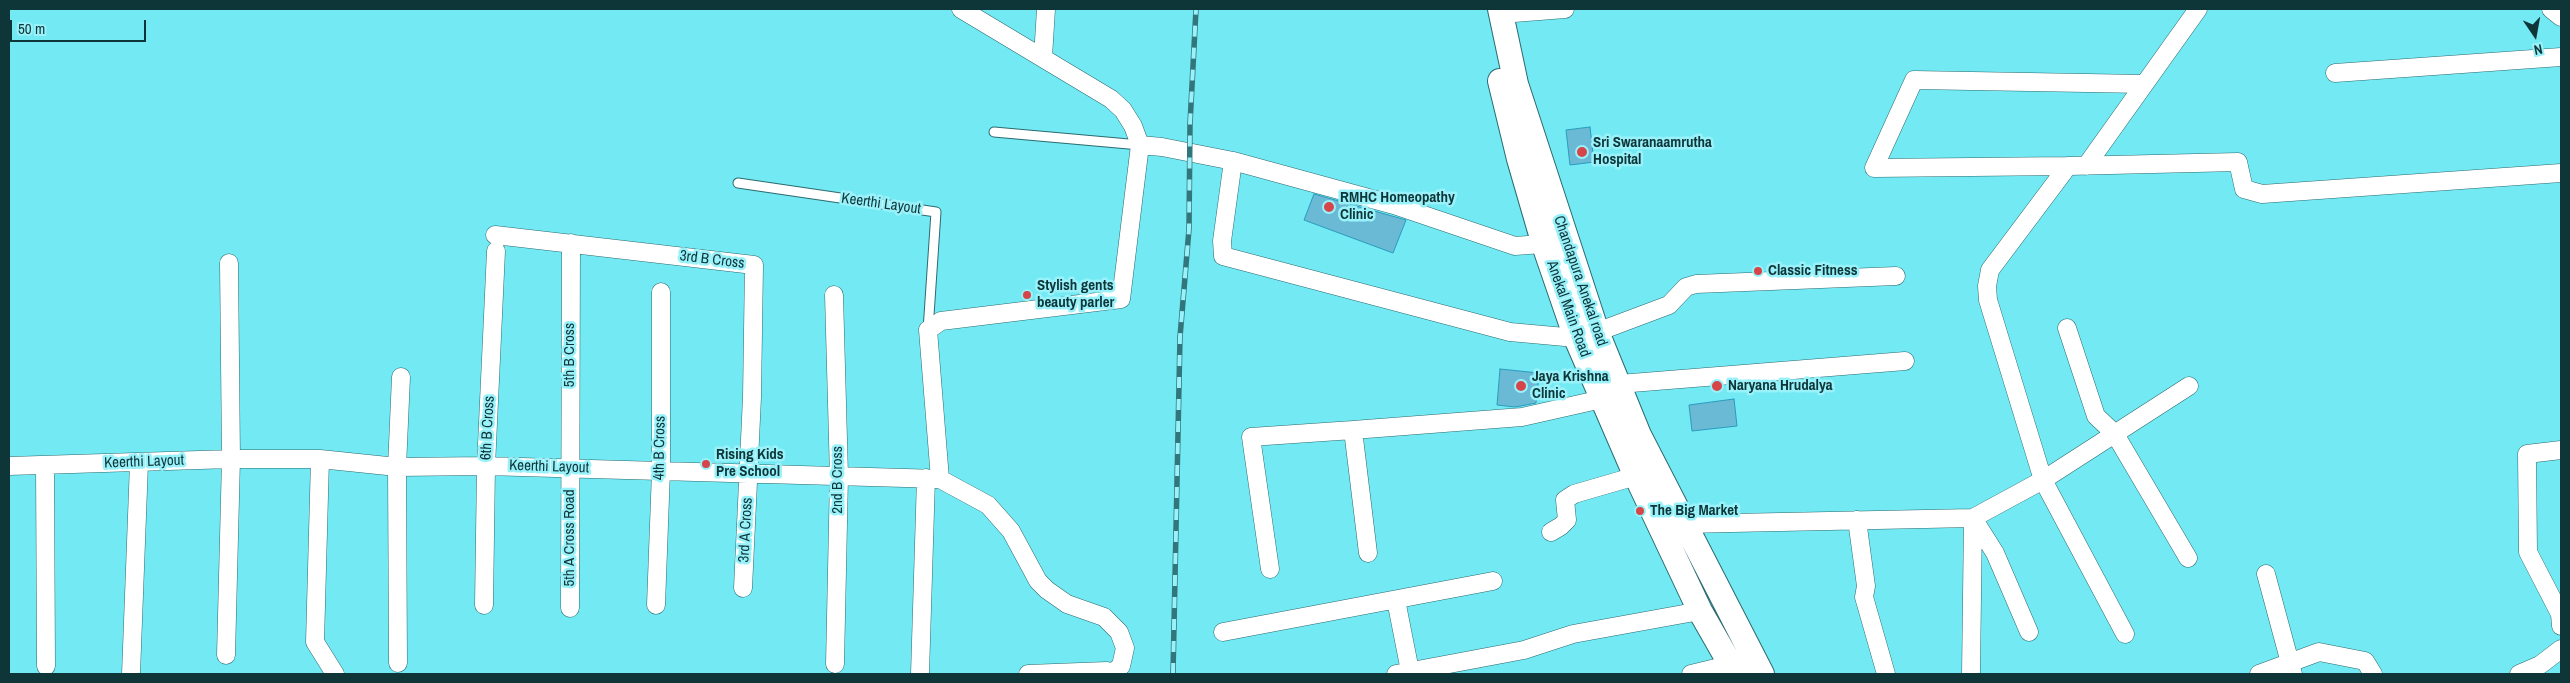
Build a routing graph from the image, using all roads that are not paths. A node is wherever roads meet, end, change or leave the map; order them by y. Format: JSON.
{"nodes":[{"id":1,"x":961,"y":9,"type":"edge"},
{"id":2,"x":1046,"y":9,"type":"edge"},
{"id":3,"x":1565,"y":9,"type":"edge"},
{"id":4,"x":2198,"y":9,"type":"edge"},
{"id":5,"x":2551,"y":9,"type":"edge"},
{"id":6,"x":1495,"y":11,"type":"edge"},
{"id":7,"x":2561,"y":17,"type":"edge"},
{"id":8,"x":1043,"y":57,"type":"junction"},
{"id":9,"x":2561,"y":57,"type":"edge"},
{"id":10,"x":2335,"y":73,"type":"dead end"},
{"id":11,"x":2144,"y":84,"type":"junction"},
{"id":12,"x":994,"y":132,"type":"dead end"},
{"id":13,"x":1140,"y":145,"type":"junction"},
{"id":14,"x":1233,"y":161,"type":"junction"},
{"id":15,"x":2077,"y":166,"type":"junction"},
{"id":16,"x":2561,"y":173,"type":"edge"},
{"id":17,"x":738,"y":182,"type":"dead end"},
{"id":18,"x":495,"y":243,"type":"joint"},
{"id":19,"x":570,"y":243,"type":"junction"},
{"id":20,"x":1555,"y":243,"type":"junction"},
{"id":21,"x":229,"y":263,"type":"dead end"},
{"id":22,"x":1896,"y":276,"type":"dead end"},
{"id":23,"x":661,"y":292,"type":"dead end"},
{"id":24,"x":834,"y":295,"type":"dead end"},
{"id":25,"x":935,"y":326,"type":"junction"},
{"id":26,"x":2067,"y":328,"type":"dead end"},
{"id":27,"x":1587,"y":335,"type":"junction"},
{"id":28,"x":1905,"y":361,"type":"dead end"},
{"id":29,"x":400,"y":377,"type":"dead end"},
{"id":30,"x":2189,"y":386,"type":"dead end"},
{"id":31,"x":1611,"y":392,"type":"junction"},
{"id":32,"x":1353,"y":430,"type":"junction"},
{"id":33,"x":2115,"y":434,"type":"junction"},
{"id":34,"x":2561,"y":450,"type":"edge"},
{"id":35,"x":231,"y":459,"type":"junction"},
{"id":36,"x":320,"y":459,"type":"junction"},
{"id":37,"x":139,"y":463,"type":"junction"},
{"id":38,"x":44,"y":465,"type":"junction"},
{"id":39,"x":9,"y":466,"type":"edge"},
{"id":40,"x":486,"y":466,"type":"junction"},
{"id":41,"x":397,"y":467,"type":"junction"},
{"id":42,"x":570,"y":468,"type":"junction"},
{"id":43,"x":660,"y":471,"type":"junction"},
{"id":44,"x":749,"y":472,"type":"junction"},
{"id":45,"x":838,"y":476,"type":"junction"},
{"id":46,"x":1636,"y":476,"type":"junction"},
{"id":47,"x":933,"y":478,"type":"junction"},
{"id":48,"x":2043,"y":480,"type":"junction"},
{"id":49,"x":1973,"y":518,"type":"junction"},
{"id":50,"x":1857,"y":520,"type":"junction"},
{"id":51,"x":1684,"y":524,"type":"junction"},
{"id":52,"x":1550,"y":532,"type":"dead end"},
{"id":53,"x":1368,"y":553,"type":"dead end"},
{"id":54,"x":2188,"y":558,"type":"dead end"},
{"id":55,"x":1270,"y":569,"type":"dead end"},
{"id":56,"x":2266,"y":574,"type":"dead end"},
{"id":57,"x":1493,"y":581,"type":"dead end"},
{"id":58,"x":743,"y":588,"type":"dead end"},
{"id":59,"x":1396,"y":600,"type":"junction"},
{"id":60,"x":656,"y":604,"type":"dead end"},
{"id":61,"x":484,"y":605,"type":"dead end"},
{"id":62,"x":570,"y":608,"type":"dead end"},
{"id":63,"x":1700,"y":612,"type":"junction"},
{"id":64,"x":2561,"y":626,"type":"edge"},
{"id":65,"x":1223,"y":632,"type":"dead end"},
{"id":66,"x":2029,"y":632,"type":"dead end"},
{"id":67,"x":2125,"y":634,"type":"dead end"},
{"id":68,"x":2561,"y":649,"type":"edge"},
{"id":69,"x":226,"y":655,"type":"dead end"},
{"id":70,"x":398,"y":663,"type":"dead end"},
{"id":71,"x":835,"y":664,"type":"dead end"},
{"id":72,"x":46,"y":666,"type":"dead end"},
{"id":73,"x":1757,"y":666,"type":"edge"},
{"id":74,"x":2292,"y":668,"type":"edge"},
{"id":75,"x":1734,"y":670,"type":"edge"},
{"id":76,"x":2542,"y":670,"type":"edge"},
{"id":77,"x":1403,"y":673,"type":"edge"},
{"id":78,"x":131,"y":674,"type":"edge"},
{"id":79,"x":335,"y":674,"type":"edge"},
{"id":80,"x":920,"y":674,"type":"edge"},
{"id":81,"x":1028,"y":674,"type":"edge"},
{"id":82,"x":1111,"y":674,"type":"edge"},
{"id":83,"x":1691,"y":674,"type":"edge"},
{"id":84,"x":1886,"y":674,"type":"edge"},
{"id":85,"x":1971,"y":674,"type":"edge"},
{"id":86,"x":2259,"y":674,"type":"edge"},
{"id":87,"x":2373,"y":674,"type":"edge"},
{"id":88,"x":2519,"y":674,"type":"edge"}],
"edges":[{"from":1,"to":8,"type":"street"},
{"from":2,"to":8,"type":"street"},
{"from":3,"to":6,"type":"street"},
{"from":4,"to":11,"type":"street"},
{"from":5,"to":7,"type":"street"},
{"from":6,"to":20,"type":"main road","name":"Anekal Main Road"},
{"from":8,"to":13,"type":"street"},
{"from":9,"to":10,"type":"street"},
{"from":11,"to":15,"type":"street"},
{"from":11,"to":15,"type":"street"},
{"from":12,"to":13,"type":"lane"},
{"from":13,"to":14,"type":"street"},
{"from":13,"to":25,"type":"street"},
{"from":14,"to":20,"type":"street"},
{"from":14,"to":27,"type":"street"},
{"from":15,"to":16,"type":"street"},
{"from":15,"to":48,"type":"street"},
{"from":17,"to":25,"type":"lane","name":"Keerthi Layout"},
{"from":18,"to":19,"type":"street","name":"3rd B Cross"},
{"from":18,"to":40,"type":"street","name":"6th B Cross"},
{"from":19,"to":42,"type":"street","name":"5th B Cross"},
{"from":19,"to":44,"type":"street","name":"3rd B Cross"},
{"from":20,"to":27,"type":"main road","name":"Anekal Main Road"},
{"from":21,"to":35,"type":"street"},
{"from":22,"to":27,"type":"street"},
{"from":23,"to":43,"type":"street","name":"4th B Cross"},
{"from":24,"to":45,"type":"street","name":"2nd B Cross"},
{"from":25,"to":47,"type":"street","name":"Keerthi Layout"},
{"from":26,"to":33,"type":"street"},
{"from":27,"to":31,"type":"main road","name":"Anekal Main Road"},
{"from":28,"to":31,"type":"street"},
{"from":29,"to":41,"type":"street"},
{"from":30,"to":33,"type":"street"},
{"from":31,"to":32,"type":"street"},
{"from":31,"to":46,"type":"main road","name":"Anekal Main Road"},
{"from":31,"to":51,"type":"main road"},
{"from":32,"to":53,"type":"street"},
{"from":32,"to":55,"type":"street"},
{"from":33,"to":48,"type":"street"},
{"from":33,"to":54,"type":"street"},
{"from":34,"to":64,"type":"street"},
{"from":35,"to":36,"type":"street","name":"Keerthi Layout"},
{"from":35,"to":37,"type":"street","name":"Keerthi Layout"},
{"from":35,"to":69,"type":"street"},
{"from":36,"to":41,"type":"street","name":"Keerthi Layout"},
{"from":36,"to":79,"type":"street"},
{"from":37,"to":38,"type":"street","name":"Keerthi Layout"},
{"from":37,"to":78,"type":"street"},
{"from":38,"to":39,"type":"street","name":"Keerthi Layout"},
{"from":38,"to":72,"type":"street"},
{"from":40,"to":41,"type":"street","name":"Keerthi Layout"},
{"from":40,"to":42,"type":"street","name":"Keerthi Layout"},
{"from":40,"to":61,"type":"street","name":"6th B Cross"},
{"from":41,"to":70,"type":"street"},
{"from":42,"to":43,"type":"street","name":"Keerthi Layout"},
{"from":42,"to":62,"type":"street","name":"5th A Cross Road"},
{"from":43,"to":44,"type":"street","name":"Keerthi Layout"},
{"from":43,"to":60,"type":"street","name":"4th B Cross"},
{"from":44,"to":45,"type":"street","name":"Keerthi Layout"},
{"from":44,"to":58,"type":"street","name":"3rd A Cross"},
{"from":45,"to":47,"type":"street","name":"Keerthi Layout"},
{"from":45,"to":71,"type":"street","name":"2nd B Cross"},
{"from":46,"to":52,"type":"street"},
{"from":46,"to":63,"type":"main road","name":"Anekal Main Road"},
{"from":47,"to":80,"type":"street"},
{"from":47,"to":82,"type":"street"},
{"from":48,"to":49,"type":"street"},
{"from":48,"to":67,"type":"street"},
{"from":49,"to":50,"type":"street"},
{"from":49,"to":66,"type":"street"},
{"from":49,"to":85,"type":"street"},
{"from":50,"to":51,"type":"street"},
{"from":50,"to":84,"type":"street"},
{"from":51,"to":73,"type":"main road"},
{"from":56,"to":74,"type":"street"},
{"from":57,"to":59,"type":"street"},
{"from":59,"to":65,"type":"street"},
{"from":59,"to":77,"type":"street"},
{"from":63,"to":75,"type":"main road","name":"Anekal Main Road"},
{"from":63,"to":77,"type":"street"},
{"from":68,"to":76,"type":"street"},
{"from":73,"to":75,"type":"street"},
{"from":74,"to":86,"type":"street"},
{"from":74,"to":87,"type":"street"},
{"from":75,"to":83,"type":"street"},
{"from":76,"to":88,"type":"street"},
{"from":81,"to":82,"type":"street"}]}
